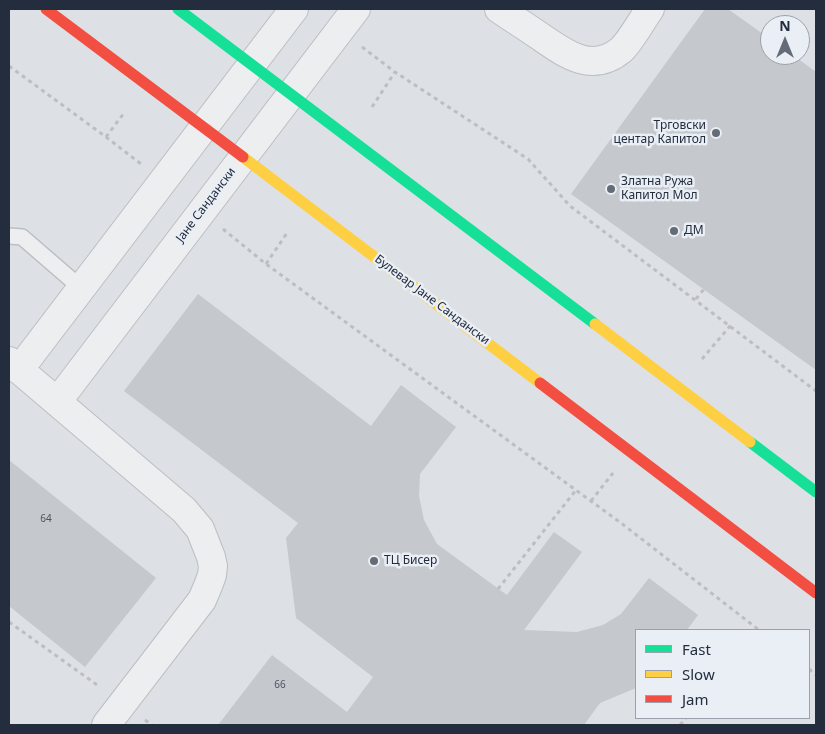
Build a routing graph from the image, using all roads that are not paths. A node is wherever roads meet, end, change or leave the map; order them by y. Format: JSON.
{"nodes":[{"id":1,"x":46,"y":9,"type":"edge"},
{"id":2,"x":178,"y":9,"type":"edge"},
{"id":3,"x":294,"y":9,"type":"edge"},
{"id":4,"x":356,"y":9,"type":"edge"},
{"id":5,"x":499,"y":9,"type":"edge"},
{"id":6,"x":650,"y":9,"type":"edge"},
{"id":7,"x":251,"y":65,"type":"junction"},
{"id":8,"x":290,"y":95,"type":"junction"},
{"id":9,"x":204,"y":127,"type":"junction"},
{"id":10,"x":243,"y":157,"type":"junction"},
{"id":11,"x":9,"y":236,"type":"edge"},
{"id":12,"x":81,"y":288,"type":"junction"},
{"id":13,"x":14,"y":366,"type":"edge"},
{"id":14,"x":57,"y":402,"type":"junction"},
{"id":15,"x":816,"y":492,"type":"edge"},
{"id":16,"x":816,"y":593,"type":"edge"},
{"id":17,"x":106,"y":725,"type":"edge"}],
"edges":[{"from":1,"to":9,"type":"street","name":"Булевар Јане Сандански"},
{"from":2,"to":7,"type":"street"},
{"from":3,"to":7,"type":"street"},
{"from":4,"to":8,"type":"street","name":"Јане Сандански"},
{"from":5,"to":6,"type":"street"},
{"from":7,"to":8,"type":"street"},
{"from":7,"to":9,"type":"street"},
{"from":8,"to":10,"type":"street","name":"Јане Сандански"},
{"from":8,"to":15,"type":"street"},
{"from":9,"to":10,"type":"street","name":"Булевар Јане Сандански"},
{"from":9,"to":12,"type":"street"},
{"from":10,"to":14,"type":"street","name":"Јане Сандански"},
{"from":10,"to":16,"type":"street","name":"Булевар Јане Сандански"},
{"from":11,"to":12,"type":"lane"},
{"from":12,"to":13,"type":"street"},
{"from":13,"to":14,"type":"street"},
{"from":14,"to":17,"type":"street"}]}
